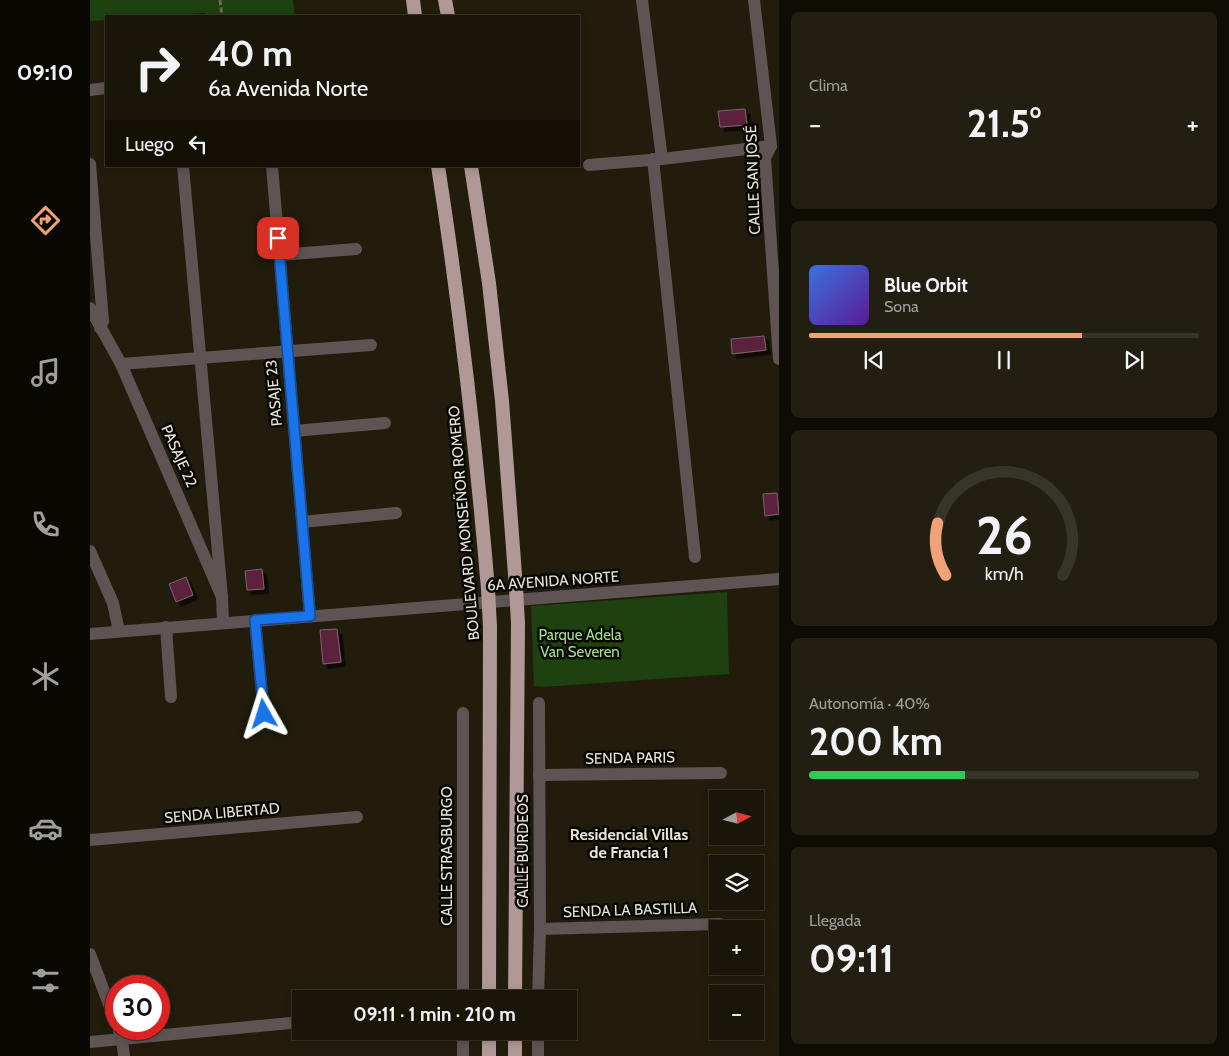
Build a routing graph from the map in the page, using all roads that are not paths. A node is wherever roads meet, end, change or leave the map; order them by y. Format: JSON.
{"nodes":[{"id":1,"x":413,"y":0,"type":"edge"},
{"id":2,"x":445,"y":0,"type":"edge"},
{"id":3,"x":642,"y":0,"type":"edge"},
{"id":4,"x":754,"y":0,"type":"edge"},
{"id":5,"x":415,"y":15,"type":"edge"},
{"id":6,"x":448,"y":15,"type":"edge"},
{"id":7,"x":105,"y":88,"type":"edge"},
{"id":8,"x":90,"y":90,"type":"edge"},
{"id":9,"x":768,"y":152,"type":"junction"},
{"id":10,"x":779,"y":156,"type":"edge"},
{"id":11,"x":658,"y":159,"type":"junction"},
{"id":12,"x":90,"y":164,"type":"edge"},
{"id":13,"x":589,"y":165,"type":"dead end"},
{"id":14,"x":184,"y":167,"type":"edge"},
{"id":15,"x":272,"y":167,"type":"edge"},
{"id":16,"x":438,"y":167,"type":"edge"},
{"id":17,"x":471,"y":167,"type":"edge"},
{"id":18,"x":356,"y":249,"type":"dead end"},
{"id":19,"x":280,"y":255,"type":"junction"},
{"id":20,"x":90,"y":308,"type":"edge"},
{"id":21,"x":100,"y":328,"type":"junction"},
{"id":22,"x":372,"y":345,"type":"dead end"},
{"id":23,"x":287,"y":350,"type":"junction"},
{"id":24,"x":201,"y":358,"type":"junction"},
{"id":25,"x":779,"y":359,"type":"edge"},
{"id":26,"x":121,"y":364,"type":"junction"},
{"id":27,"x":385,"y":423,"type":"dead end"},
{"id":28,"x":294,"y":432,"type":"junction"},
{"id":29,"x":396,"y":513,"type":"dead end"},
{"id":30,"x":302,"y":522,"type":"junction"},
{"id":31,"x":90,"y":551,"type":"edge"},
{"id":32,"x":695,"y":557,"type":"dead end"},
{"id":33,"x":779,"y":579,"type":"edge"},
{"id":34,"x":222,"y":597,"type":"junction"},
{"id":35,"x":310,"y":616,"type":"junction"},
{"id":36,"x":255,"y":620,"type":"junction"},
{"id":37,"x":223,"y":623,"type":"junction"},
{"id":38,"x":166,"y":627,"type":"junction"},
{"id":39,"x":119,"y":631,"type":"junction"},
{"id":40,"x":90,"y":634,"type":"edge"},
{"id":41,"x":171,"y":697,"type":"dead end"},
{"id":42,"x":539,"y":703,"type":"dead end"},
{"id":43,"x":463,"y":713,"type":"dead end"},
{"id":44,"x":264,"y":714,"type":"dead end"},
{"id":45,"x":721,"y":773,"type":"dead end"},
{"id":46,"x":539,"y":775,"type":"junction"},
{"id":47,"x":357,"y":817,"type":"dead end"},
{"id":48,"x":90,"y":840,"type":"edge"},
{"id":49,"x":709,"y":924,"type":"edge"},
{"id":50,"x":540,"y":929,"type":"junction"},
{"id":51,"x":90,"y":954,"type":"edge"},
{"id":52,"x":463,"y":990,"type":"edge"},
{"id":53,"x":489,"y":990,"type":"edge"},
{"id":54,"x":515,"y":990,"type":"edge"},
{"id":55,"x":538,"y":990,"type":"edge"},
{"id":56,"x":105,"y":994,"type":"edge"},
{"id":57,"x":292,"y":1023,"type":"edge"},
{"id":58,"x":170,"y":1031,"type":"edge"},
{"id":59,"x":105,"y":1038,"type":"edge"},
{"id":60,"x":121,"y":1040,"type":"edge"},
{"id":61,"x":463,"y":1040,"type":"edge"},
{"id":62,"x":489,"y":1040,"type":"edge"},
{"id":63,"x":515,"y":1040,"type":"edge"},
{"id":64,"x":538,"y":1040,"type":"edge"},
{"id":65,"x":90,"y":1042,"type":"edge"},
{"id":66,"x":124,"y":1056,"type":"edge"},
{"id":67,"x":463,"y":1056,"type":"edge"},
{"id":68,"x":489,"y":1056,"type":"edge"},
{"id":69,"x":515,"y":1056,"type":"edge"},
{"id":70,"x":538,"y":1056,"type":"edge"}],
"edges":[{"from":1,"to":5,"type":"highway"},
{"from":2,"to":6,"type":"highway"},
{"from":3,"to":11,"type":"street"},
{"from":4,"to":9,"type":"street","name":"CALLE SAN JOSÉ"},
{"from":7,"to":8,"type":"street"},
{"from":9,"to":10,"type":"street"},
{"from":9,"to":11,"type":"street"},
{"from":9,"to":25,"type":"street","name":"CALLE SAN JOSÉ"},
{"from":11,"to":13,"type":"street"},
{"from":11,"to":32,"type":"street"},
{"from":12,"to":21,"type":"street"},
{"from":14,"to":24,"type":"street"},
{"from":15,"to":19,"type":"street","name":"PASAJE 23"},
{"from":16,"to":53,"type":"highway","name":"BOULEVARD MONSEÑOR ROMERO","bridge":true},
{"from":17,"to":54,"type":"highway","bridge":true},
{"from":18,"to":19,"type":"street"},
{"from":19,"to":23,"type":"street","name":"PASAJE 23"},
{"from":20,"to":21,"type":"street","name":"PASAJE 22"},
{"from":21,"to":26,"type":"street","name":"PASAJE 22"},
{"from":22,"to":23,"type":"street"},
{"from":23,"to":24,"type":"street"},
{"from":23,"to":28,"type":"street","name":"PASAJE 23"},
{"from":24,"to":26,"type":"street"},
{"from":24,"to":34,"type":"street"},
{"from":26,"to":34,"type":"street","name":"PASAJE 22"},
{"from":27,"to":28,"type":"street"},
{"from":28,"to":30,"type":"street","name":"PASAJE 23"},
{"from":29,"to":30,"type":"street"},
{"from":30,"to":35,"type":"street","name":"PASAJE 23"},
{"from":31,"to":39,"type":"street"},
{"from":33,"to":35,"type":"street","name":"6A AVENIDA NORTE"},
{"from":34,"to":37,"type":"street","name":"PASAJE 22"},
{"from":35,"to":36,"type":"street","name":"6A AVENIDA NORTE"},
{"from":36,"to":37,"type":"street","name":"6A AVENIDA NORTE"},
{"from":36,"to":44,"type":"street"},
{"from":37,"to":38,"type":"street","name":"6A AVENIDA NORTE"},
{"from":38,"to":39,"type":"street","name":"6A AVENIDA NORTE"},
{"from":38,"to":41,"type":"street"},
{"from":39,"to":40,"type":"street","name":"6A AVENIDA NORTE"},
{"from":42,"to":46,"type":"street","name":"CALLE BURDEOS"},
{"from":43,"to":52,"type":"street","name":"CALLE STRASBURGO"},
{"from":45,"to":46,"type":"street","name":"SENDA PARIS"},
{"from":46,"to":50,"type":"street","name":"CALLE BURDEOS"},
{"from":47,"to":48,"type":"street","name":"SENDA LIBERTAD"},
{"from":49,"to":50,"type":"street","name":"SENDA LA BASTILLA"},
{"from":50,"to":55,"type":"street","name":"CALLE BURDEOS"},
{"from":51,"to":56,"type":"street"},
{"from":57,"to":58,"type":"street"},
{"from":59,"to":65,"type":"street"},
{"from":60,"to":66,"type":"street"},
{"from":61,"to":67,"type":"street"},
{"from":62,"to":68,"type":"highway"},
{"from":63,"to":69,"type":"highway"},
{"from":64,"to":70,"type":"street"}]}
